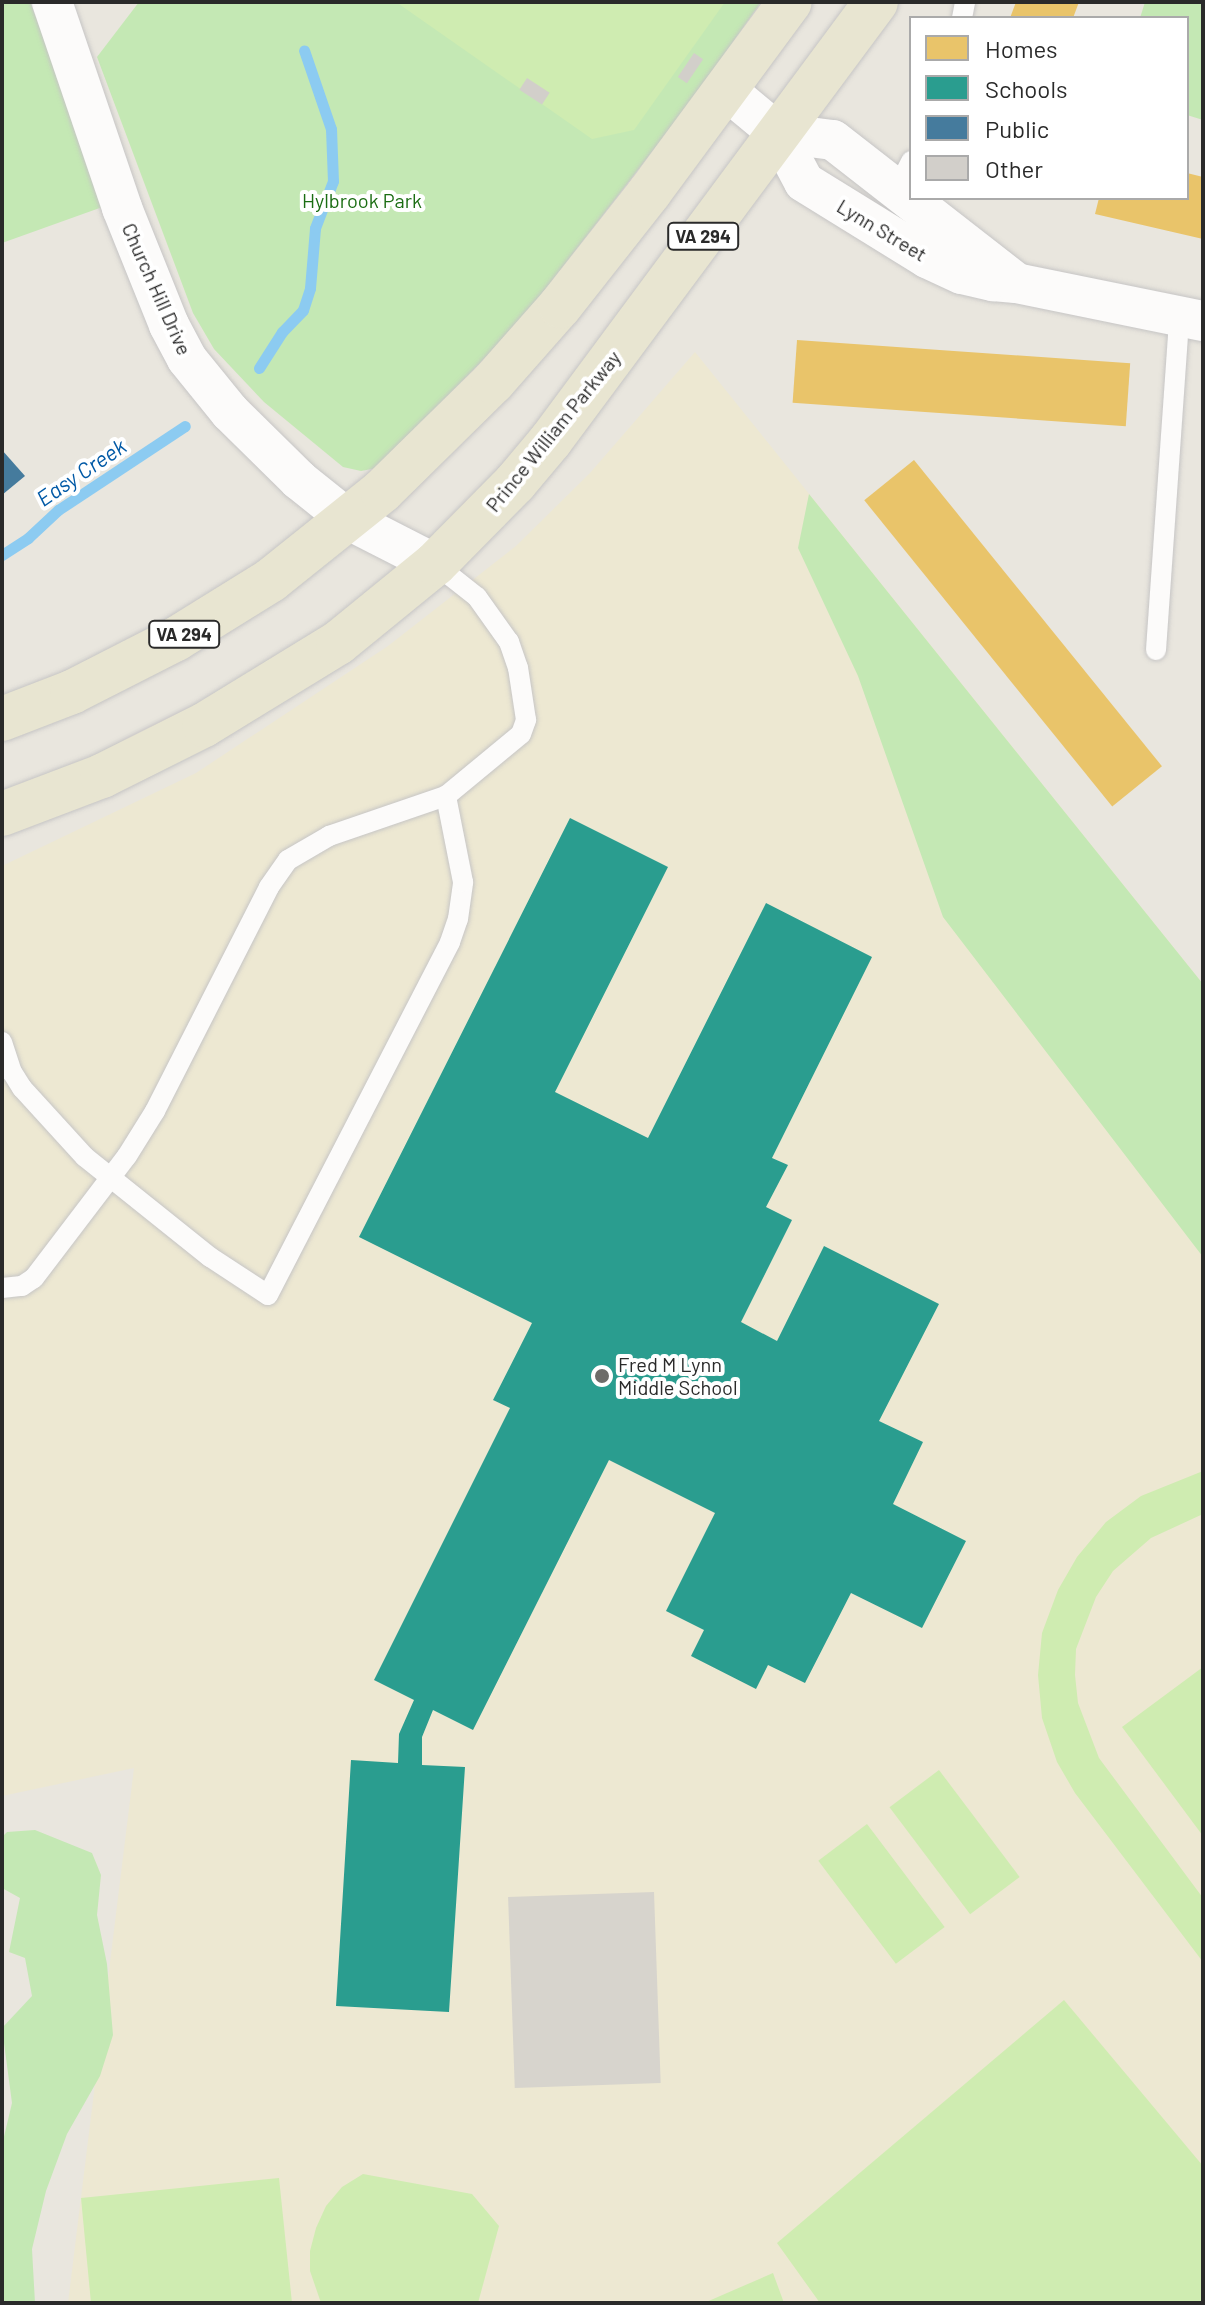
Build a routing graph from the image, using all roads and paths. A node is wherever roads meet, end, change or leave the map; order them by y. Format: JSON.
{"nodes":[{"id":1,"x":52,"y":2,"type":"edge"},
{"id":2,"x":790,"y":2,"type":"edge"},
{"id":3,"x":876,"y":2,"type":"edge"},
{"id":4,"x":725,"y":89,"type":"junction"},
{"id":5,"x":778,"y":133,"type":"junction"},
{"id":6,"x":904,"y":175,"type":"edge"},
{"id":7,"x":930,"y":200,"type":"edge"},
{"id":8,"x":877,"y":227,"type":"junction"},
{"id":9,"x":1016,"y":283,"type":"junction"},
{"id":10,"x":1191,"y":319,"type":"edge"},
{"id":11,"x":349,"y":520,"type":"junction"},
{"id":12,"x":435,"y":564,"type":"junction"},
{"id":13,"x":1156,"y":650,"type":"dead end"},
{"id":14,"x":2,"y":719,"type":"edge"},
{"id":15,"x":446,"y":796,"type":"junction"},
{"id":16,"x":2,"y":814,"type":"edge"},
{"id":17,"x":2,"y":1042,"type":"edge"},
{"id":18,"x":110,"y":1178,"type":"junction"},
{"id":19,"x":2,"y":1288,"type":"edge"}],
"edges":[{"from":1,"to":11,"type":"street","name":"Church Hill Drive"},
{"from":2,"to":4,"type":"main road","number":"VA 294"},
{"from":3,"to":5,"type":"main road","name":"Prince William Parkway","number":"VA 294"},
{"from":4,"to":5,"type":"street","name":"Lynn Street"},
{"from":4,"to":11,"type":"main road","number":"VA 294"},
{"from":5,"to":6,"type":"street","name":"Lynn Street"},
{"from":5,"to":8,"type":"street","name":"Lynn Street"},
{"from":5,"to":12,"type":"main road","name":"Prince William Parkway","number":"VA 294"},
{"from":6,"to":8,"type":"lane"},
{"from":7,"to":9,"type":"street","name":"Lynn Street"},
{"from":8,"to":9,"type":"street","name":"Lynn Street"},
{"from":9,"to":10,"type":"street","name":"Lynn Street"},
{"from":10,"to":13,"type":"lane"},
{"from":11,"to":12,"type":"street","name":"Church Hill Drive"},
{"from":11,"to":14,"type":"main road","number":"VA 294"},
{"from":12,"to":15,"type":"lane"},
{"from":12,"to":16,"type":"main road","name":"Prince William Parkway","number":"VA 294"},
{"from":15,"to":18,"type":"lane"},
{"from":15,"to":18,"type":"lane"},
{"from":17,"to":18,"type":"lane"},
{"from":18,"to":19,"type":"lane"}]}
